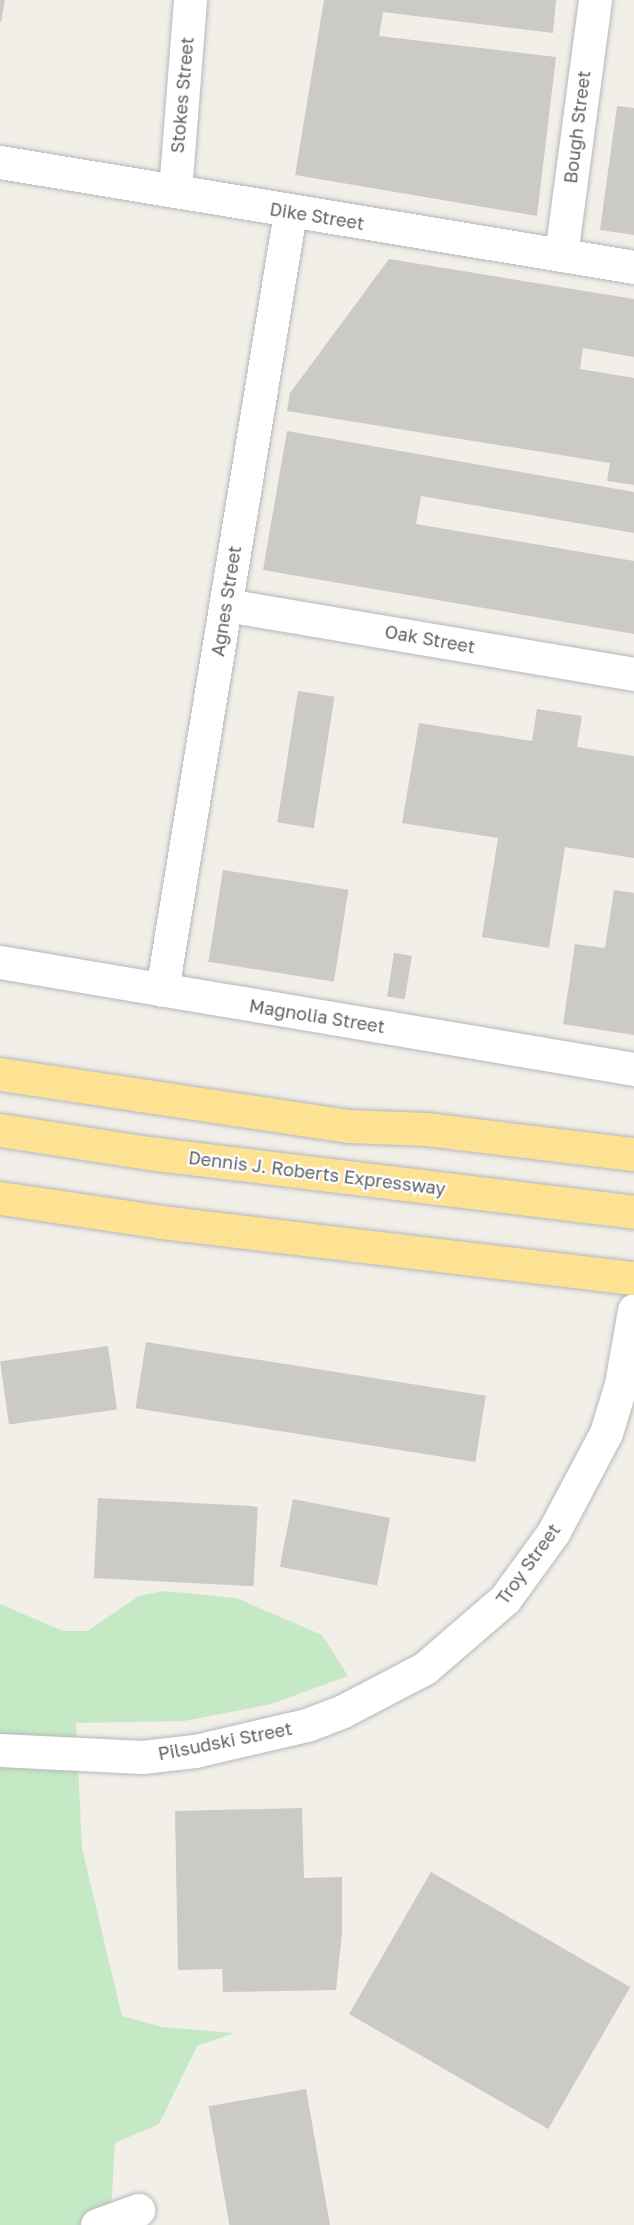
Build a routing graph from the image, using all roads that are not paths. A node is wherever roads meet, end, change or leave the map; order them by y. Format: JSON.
{"nodes":[{"id":1,"x":190,"y":0,"type":"edge"},
{"id":2,"x":595,"y":0,"type":"edge"},
{"id":3,"x":0,"y":162,"type":"edge"},
{"id":4,"x":175,"y":191,"type":"junction"},
{"id":5,"x":291,"y":213,"type":"junction"},
{"id":6,"x":561,"y":255,"type":"junction"},
{"id":7,"x":634,"y":267,"type":"edge"},
{"id":8,"x":226,"y":605,"type":"junction"},
{"id":9,"x":634,"y":674,"type":"edge"},
{"id":10,"x":0,"y":962,"type":"edge"},
{"id":11,"x":162,"y":990,"type":"junction"},
{"id":12,"x":634,"y":1069,"type":"edge"},
{"id":13,"x":0,"y":1074,"type":"edge"},
{"id":14,"x":0,"y":1130,"type":"edge"},
{"id":15,"x":634,"y":1155,"type":"edge"},
{"id":16,"x":0,"y":1198,"type":"edge"},
{"id":17,"x":634,"y":1212,"type":"edge"},
{"id":18,"x":410,"y":1250,"type":"junction"},
{"id":19,"x":634,"y":1278,"type":"edge"},
{"id":20,"x":634,"y":1293,"type":"edge"},
{"id":21,"x":634,"y":1310,"type":"edge"},
{"id":22,"x":307,"y":1725,"type":"joint"},
{"id":23,"x":0,"y":1750,"type":"edge"},
{"id":24,"x":138,"y":2210,"type":"dead end"},
{"id":25,"x":97,"y":2225,"type":"edge"}],
"edges":[{"from":1,"to":4,"type":"street","name":"Stokes Street"},
{"from":2,"to":6,"type":"street","name":"Bough Street"},
{"from":3,"to":4,"type":"street","name":"Dike Street"},
{"from":4,"to":5,"type":"street","name":"Dike Street"},
{"from":5,"to":6,"type":"street","name":"Dike Street"},
{"from":5,"to":8,"type":"street","name":"Agnes Street"},
{"from":6,"to":7,"type":"street","name":"Dike Street"},
{"from":8,"to":9,"type":"street","name":"Oak Street"},
{"from":8,"to":11,"type":"street","name":"Agnes Street"},
{"from":10,"to":11,"type":"street","name":"Magnolia Street"},
{"from":11,"to":12,"type":"street","name":"Magnolia Street"},
{"from":13,"to":15,"type":"highway"},
{"from":14,"to":17,"type":"highway","name":"Dennis J. Roberts Expressway"},
{"from":16,"to":18,"type":"highway"},
{"from":18,"to":19,"type":"highway"},
{"from":18,"to":20,"type":"highway"},
{"from":21,"to":22,"type":"street","name":"Troy Street"},
{"from":22,"to":23,"type":"street","name":"Pilsudski Street"},
{"from":24,"to":25,"type":"street"}]}
